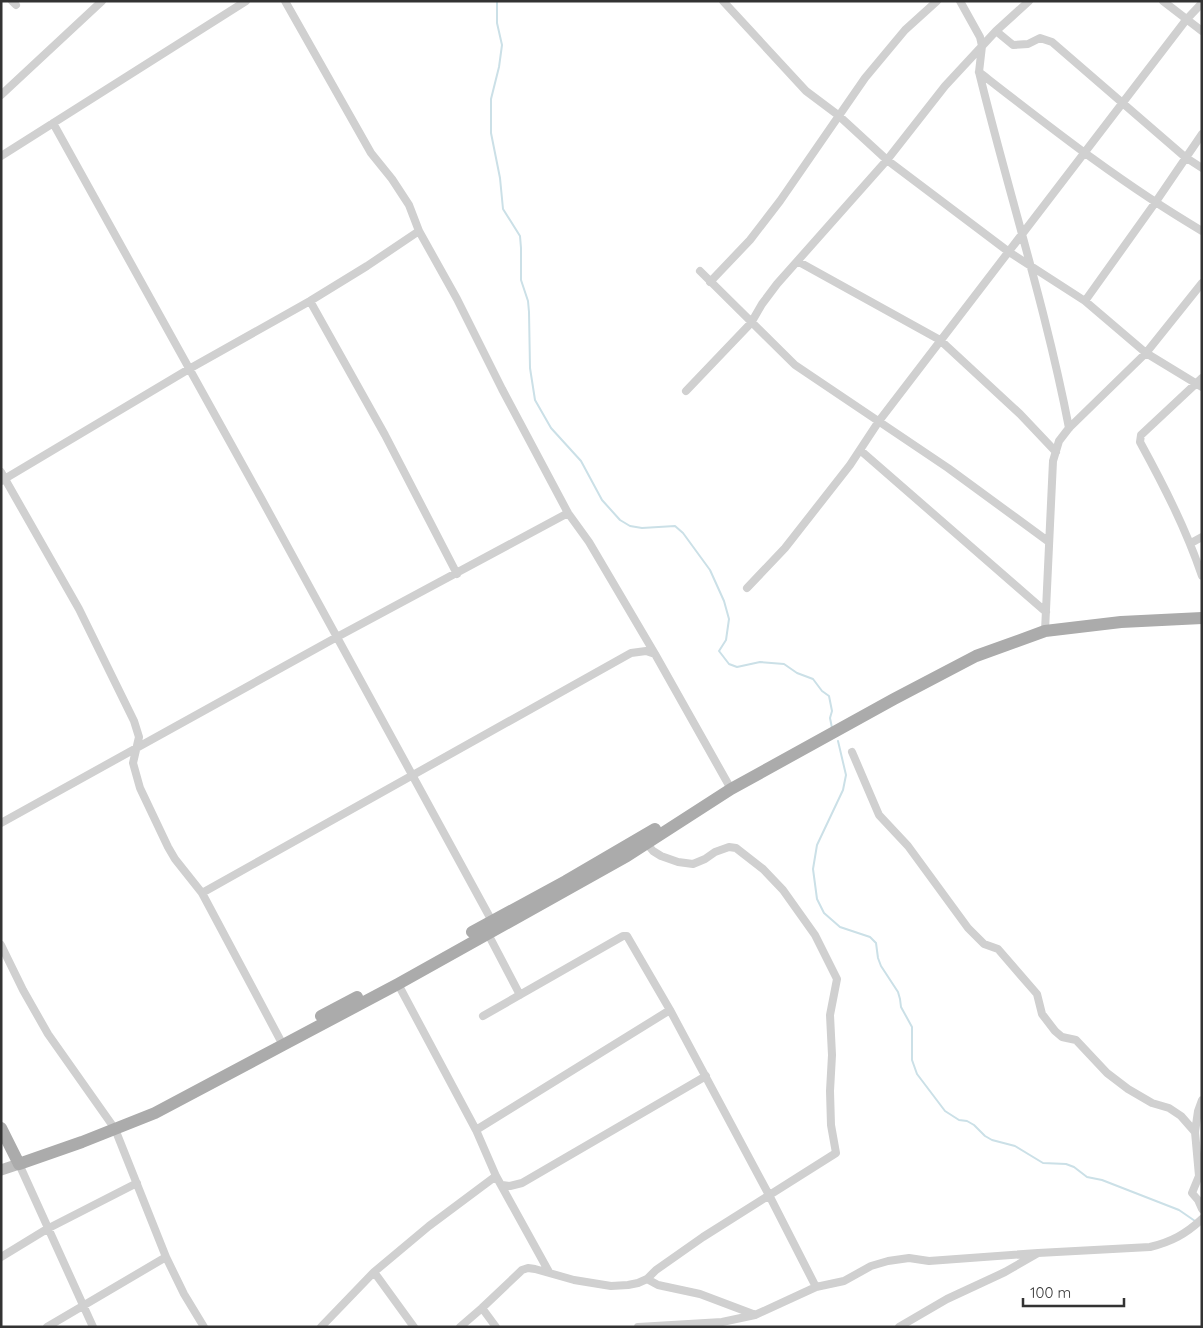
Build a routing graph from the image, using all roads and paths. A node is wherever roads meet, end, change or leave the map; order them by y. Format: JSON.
{"nodes":[{"id":1,"x":102,"y":1,"type":"edge"},
{"id":2,"x":246,"y":1,"type":"edge"},
{"id":3,"x":285,"y":1,"type":"edge"},
{"id":4,"x":723,"y":1,"type":"edge"},
{"id":5,"x":937,"y":1,"type":"edge"},
{"id":6,"x":960,"y":1,"type":"edge"},
{"id":7,"x":1029,"y":1,"type":"edge"},
{"id":8,"x":1163,"y":1,"type":"edge"},
{"id":9,"x":1202,"y":3,"type":"edge"},
{"id":10,"x":1186,"y":20,"type":"junction"},
{"id":11,"x":996,"y":31,"type":"junction"},
{"id":12,"x":1202,"y":31,"type":"edge"},
{"id":13,"x":982,"y":46,"type":"junction"},
{"id":14,"x":979,"y":72,"type":"junction"},
{"id":15,"x":1,"y":95,"type":"edge"},
{"id":16,"x":1122,"y":102,"type":"junction"},
{"id":17,"x":838,"y":115,"type":"junction"},
{"id":18,"x":53,"y":123,"type":"junction"},
{"id":19,"x":1202,"y":134,"type":"edge"},
{"id":20,"x":1084,"y":153,"type":"junction"},
{"id":21,"x":1,"y":156,"type":"edge"},
{"id":22,"x":1185,"y":157,"type":"junction"},
{"id":23,"x":887,"y":160,"type":"junction"},
{"id":24,"x":1202,"y":168,"type":"edge"},
{"id":25,"x":1155,"y":204,"type":"junction"},
{"id":26,"x":420,"y":231,"type":"junction"},
{"id":27,"x":1202,"y":231,"type":"edge"},
{"id":28,"x":1022,"y":235,"type":"junction"},
{"id":29,"x":1009,"y":252,"type":"junction"},
{"id":30,"x":799,"y":262,"type":"junction"},
{"id":31,"x":1030,"y":265,"type":"junction"},
{"id":32,"x":700,"y":271,"type":"dead end"},
{"id":33,"x":710,"y":282,"type":"junction"},
{"id":34,"x":1202,"y":283,"type":"edge"},
{"id":35,"x":310,"y":301,"type":"junction"},
{"id":36,"x":1085,"y":301,"type":"junction"},
{"id":37,"x":751,"y":323,"type":"junction"},
{"id":38,"x":940,"y":340,"type":"junction"},
{"id":39,"x":1146,"y":353,"type":"junction"},
{"id":40,"x":189,"y":369,"type":"junction"},
{"id":41,"x":1202,"y":378,"type":"edge"},
{"id":42,"x":1199,"y":386,"type":"edge"},
{"id":43,"x":686,"y":391,"type":"dead end"},
{"id":44,"x":879,"y":421,"type":"junction"},
{"id":45,"x":1069,"y":428,"type":"junction"},
{"id":46,"x":860,"y":450,"type":"junction"},
{"id":47,"x":1056,"y":452,"type":"junction"},
{"id":48,"x":3,"y":477,"type":"edge"},
{"id":49,"x":568,"y":513,"type":"junction"},
{"id":50,"x":1202,"y":537,"type":"edge"},
{"id":51,"x":1049,"y":542,"type":"junction"},
{"id":52,"x":1191,"y":543,"type":"junction"},
{"id":53,"x":457,"y":574,"type":"junction"},
{"id":54,"x":1202,"y":576,"type":"edge"},
{"id":55,"x":747,"y":588,"type":"dead end"},
{"id":56,"x":1046,"y":612,"type":"junction"},
{"id":57,"x":1202,"y":618,"type":"edge"},
{"id":58,"x":1045,"y":631,"type":"junction"},
{"id":59,"x":337,"y":637,"type":"junction"},
{"id":60,"x":655,"y":654,"type":"junction"},
{"id":61,"x":137,"y":748,"type":"junction"},
{"id":62,"x":852,"y":752,"type":"dead end"},
{"id":63,"x":412,"y":775,"type":"junction"},
{"id":64,"x":731,"y":789,"type":"junction"},
{"id":65,"x":696,"y":810,"type":"junction"},
{"id":66,"x":1,"y":823,"type":"edge"},
{"id":67,"x":646,"y":844,"type":"junction"},
{"id":68,"x":202,"y":893,"type":"junction"},
{"id":69,"x":490,"y":927,"type":"junction"},
{"id":70,"x":1,"y":945,"type":"edge"},
{"id":71,"x":398,"y":984,"type":"junction"},
{"id":72,"x":520,"y":996,"type":"junction"},
{"id":73,"x":670,"y":1010,"type":"junction"},
{"id":74,"x":483,"y":1016,"type":"dead end"},
{"id":75,"x":281,"y":1042,"type":"junction"},
{"id":76,"x":706,"y":1076,"type":"junction"},
{"id":77,"x":1202,"y":1100,"type":"edge"},
{"id":78,"x":1,"y":1128,"type":"edge"},
{"id":79,"x":115,"y":1129,"type":"junction"},
{"id":80,"x":476,"y":1130,"type":"junction"},
{"id":81,"x":1195,"y":1132,"type":"junction"},
{"id":82,"x":19,"y":1164,"type":"junction"},
{"id":83,"x":1,"y":1170,"type":"edge"},
{"id":84,"x":496,"y":1176,"type":"junction"},
{"id":85,"x":137,"y":1183,"type":"junction"},
{"id":86,"x":502,"y":1185,"type":"junction"},
{"id":87,"x":769,"y":1195,"type":"junction"},
{"id":88,"x":1202,"y":1209,"type":"edge"},
{"id":89,"x":1202,"y":1219,"type":"edge"},
{"id":90,"x":47,"y":1229,"type":"junction"},
{"id":91,"x":1038,"y":1253,"type":"junction"},
{"id":92,"x":166,"y":1257,"type":"junction"},
{"id":93,"x":1,"y":1258,"type":"edge"},
{"id":94,"x":374,"y":1272,"type":"junction"},
{"id":95,"x":549,"y":1272,"type":"junction"},
{"id":96,"x":647,"y":1279,"type":"junction"},
{"id":97,"x":816,"y":1287,"type":"junction"},
{"id":98,"x":84,"y":1306,"type":"junction"},
{"id":99,"x":482,"y":1308,"type":"junction"},
{"id":100,"x":755,"y":1315,"type":"junction"},
{"id":101,"x":48,"y":1327,"type":"edge"},
{"id":102,"x":93,"y":1327,"type":"edge"},
{"id":103,"x":204,"y":1327,"type":"edge"},
{"id":104,"x":321,"y":1327,"type":"edge"},
{"id":105,"x":414,"y":1327,"type":"edge"},
{"id":106,"x":460,"y":1327,"type":"edge"},
{"id":107,"x":496,"y":1327,"type":"edge"},
{"id":108,"x":638,"y":1327,"type":"edge"},
{"id":109,"x":899,"y":1327,"type":"edge"}],
"edges":[{"from":1,"to":15,"type":"street"},
{"from":2,"to":18,"type":"street"},
{"from":3,"to":26,"type":"street"},
{"from":4,"to":17,"type":"street"},
{"from":5,"to":17,"type":"street"},
{"from":6,"to":13,"type":"street"},
{"from":7,"to":11,"type":"street"},
{"from":8,"to":10,"type":"street"},
{"from":9,"to":10,"type":"street"},
{"from":10,"to":12,"type":"street"},
{"from":10,"to":16,"type":"street"},
{"from":11,"to":13,"type":"street"},
{"from":11,"to":16,"type":"street"},
{"from":13,"to":14,"type":"street"},
{"from":13,"to":23,"type":"street"},
{"from":14,"to":20,"type":"street"},
{"from":14,"to":28,"type":"street"},
{"from":16,"to":20,"type":"street"},
{"from":16,"to":22,"type":"street"},
{"from":17,"to":23,"type":"street"},
{"from":17,"to":33,"type":"street"},
{"from":18,"to":21,"type":"street"},
{"from":18,"to":40,"type":"street"},
{"from":19,"to":22,"type":"street"},
{"from":20,"to":25,"type":"street"},
{"from":20,"to":28,"type":"street"},
{"from":22,"to":24,"type":"street"},
{"from":22,"to":25,"type":"street"},
{"from":23,"to":29,"type":"street"},
{"from":23,"to":30,"type":"street"},
{"from":25,"to":27,"type":"street"},
{"from":25,"to":36,"type":"street"},
{"from":26,"to":35,"type":"street"},
{"from":26,"to":49,"type":"street"},
{"from":28,"to":29,"type":"street"},
{"from":28,"to":31,"type":"street"},
{"from":29,"to":31,"type":"street"},
{"from":29,"to":38,"type":"street"},
{"from":30,"to":37,"type":"street"},
{"from":30,"to":38,"type":"street"},
{"from":31,"to":36,"type":"street"},
{"from":31,"to":45,"type":"street"},
{"from":32,"to":33,"type":"street"},
{"from":33,"to":37,"type":"street"},
{"from":34,"to":39,"type":"street"},
{"from":35,"to":40,"type":"street"},
{"from":35,"to":53,"type":"street"},
{"from":36,"to":39,"type":"street"},
{"from":37,"to":43,"type":"street"},
{"from":37,"to":44,"type":"street"},
{"from":38,"to":44,"type":"street"},
{"from":38,"to":47,"type":"street"},
{"from":39,"to":42,"type":"street"},
{"from":39,"to":45,"type":"street"},
{"from":40,"to":48,"type":"street"},
{"from":40,"to":59,"type":"street"},
{"from":41,"to":42,"type":"street"},
{"from":42,"to":52,"type":"street"},
{"from":44,"to":46,"type":"street"},
{"from":44,"to":51,"type":"street"},
{"from":45,"to":47,"type":"street"},
{"from":46,"to":55,"type":"street"},
{"from":46,"to":56,"type":"street"},
{"from":47,"to":51,"type":"street"},
{"from":48,"to":61,"type":"street"},
{"from":49,"to":53,"type":"street"},
{"from":49,"to":60,"type":"street"},
{"from":50,"to":52,"type":"street"},
{"from":51,"to":56,"type":"street"},
{"from":52,"to":54,"type":"street"},
{"from":53,"to":59,"type":"street"},
{"from":56,"to":58,"type":"street"},
{"from":57,"to":58,"type":"main road"},
{"from":58,"to":64,"type":"main road"},
{"from":59,"to":61,"type":"street"},
{"from":59,"to":63,"type":"street"},
{"from":60,"to":63,"type":"street"},
{"from":60,"to":64,"type":"street"},
{"from":61,"to":66,"type":"street"},
{"from":61,"to":68,"type":"street"},
{"from":62,"to":81,"type":"street"},
{"from":63,"to":68,"type":"street"},
{"from":63,"to":69,"type":"street"},
{"from":64,"to":65,"type":"main road"},
{"from":65,"to":67,"type":"main road"},
{"from":65,"to":69,"type":"main road"},
{"from":67,"to":69,"type":"main road"},
{"from":67,"to":87,"type":"street"},
{"from":68,"to":75,"type":"street"},
{"from":69,"to":71,"type":"main road"},
{"from":69,"to":72,"type":"street"},
{"from":69,"to":75,"type":"main road"},
{"from":70,"to":79,"type":"street"},
{"from":71,"to":75,"type":"main road"},
{"from":71,"to":80,"type":"street"},
{"from":72,"to":73,"type":"street"},
{"from":72,"to":74,"type":"street"},
{"from":73,"to":76,"type":"street"},
{"from":73,"to":80,"type":"street"},
{"from":75,"to":79,"type":"main road"},
{"from":76,"to":86,"type":"street"},
{"from":76,"to":87,"type":"street"},
{"from":77,"to":81,"type":"street"},
{"from":78,"to":82,"type":"main road"},
{"from":79,"to":82,"type":"main road"},
{"from":79,"to":85,"type":"street"},
{"from":80,"to":84,"type":"street"},
{"from":81,"to":88,"type":"street"},
{"from":82,"to":83,"type":"main road"},
{"from":82,"to":90,"type":"street"},
{"from":84,"to":86,"type":"street"},
{"from":84,"to":94,"type":"street"},
{"from":85,"to":90,"type":"street"},
{"from":85,"to":92,"type":"street"},
{"from":86,"to":95,"type":"street"},
{"from":87,"to":96,"type":"street"},
{"from":87,"to":97,"type":"street"},
{"from":89,"to":91,"type":"street"},
{"from":90,"to":93,"type":"street"},
{"from":90,"to":98,"type":"street"},
{"from":91,"to":97,"type":"street"},
{"from":91,"to":109,"type":"street"},
{"from":92,"to":98,"type":"street"},
{"from":92,"to":103,"type":"street"},
{"from":94,"to":104,"type":"street"},
{"from":94,"to":105,"type":"street"},
{"from":95,"to":96,"type":"street"},
{"from":95,"to":99,"type":"street"},
{"from":96,"to":100,"type":"street"},
{"from":97,"to":100,"type":"street"},
{"from":98,"to":101,"type":"street"},
{"from":98,"to":102,"type":"street"},
{"from":99,"to":106,"type":"street"},
{"from":99,"to":107,"type":"street"},
{"from":100,"to":108,"type":"street"}]}
